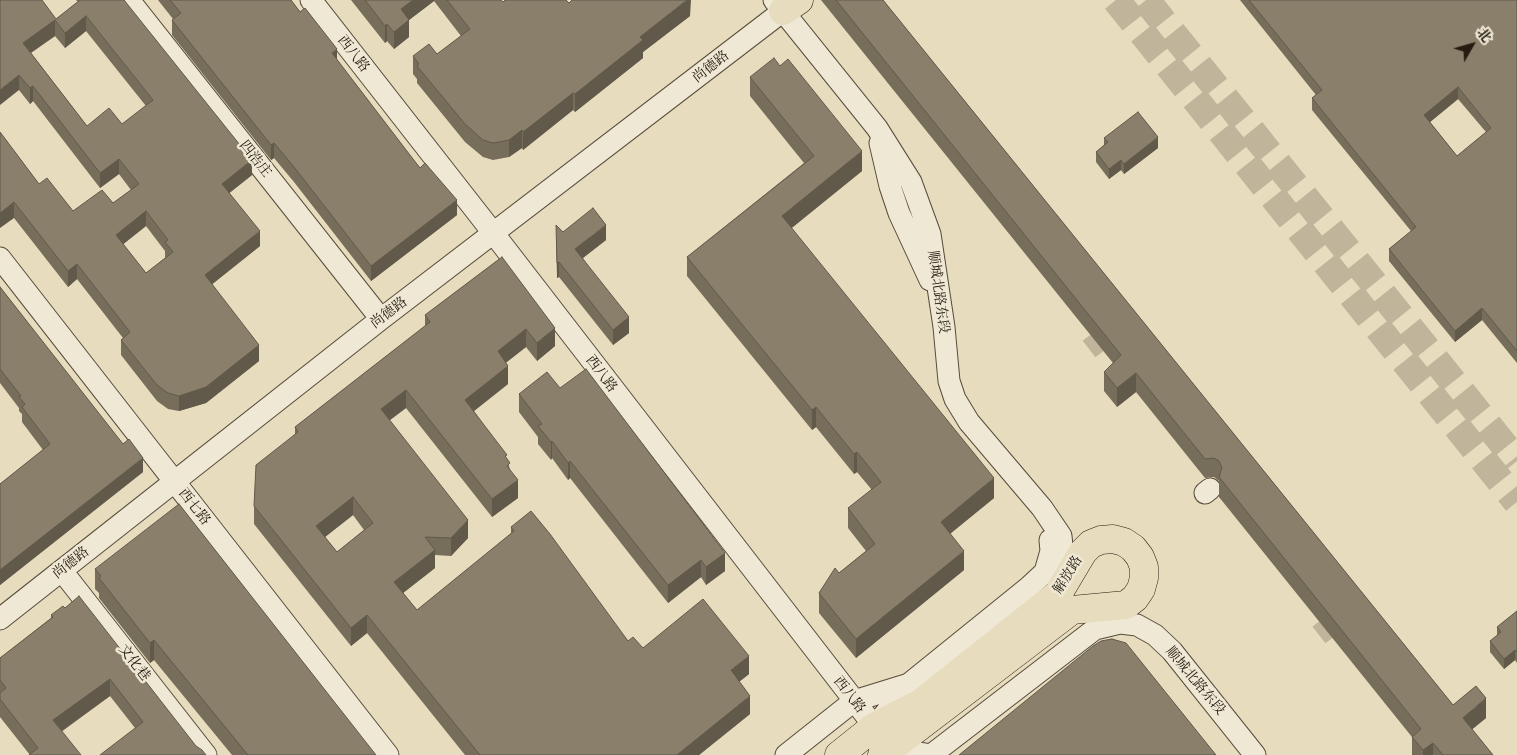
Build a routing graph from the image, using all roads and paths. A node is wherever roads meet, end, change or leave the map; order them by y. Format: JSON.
{"nodes":[{"id":1,"x":129,"y":0,"type":"edge"},
{"id":2,"x":312,"y":0,"type":"edge"},
{"id":3,"x":785,"y":4,"type":"edge"},
{"id":4,"x":494,"y":234,"type":"junction"},
{"id":5,"x":0,"y":258,"type":"edge"},
{"id":6,"x":381,"y":319,"type":"junction"},
{"id":7,"x":175,"y":482,"type":"junction"},
{"id":8,"x":1062,"y":570,"type":"junction"},
{"id":9,"x":62,"y":571,"type":"junction"},
{"id":10,"x":0,"y":619,"type":"edge"},
{"id":11,"x":909,"y":684,"type":"junction"},
{"id":12,"x":854,"y":701,"type":"junction"},
{"id":13,"x":886,"y":746,"type":"edge"},
{"id":14,"x":206,"y":755,"type":"edge"},
{"id":15,"x":388,"y":755,"type":"edge"},
{"id":16,"x":786,"y":755,"type":"edge"},
{"id":17,"x":839,"y":755,"type":"edge"},
{"id":18,"x":931,"y":755,"type":"edge"},
{"id":19,"x":1255,"y":755,"type":"edge"}],
"edges":[{"from":1,"to":6,"type":"street","name":"四浩庄"},
{"from":2,"to":4,"type":"street","name":"西八路"},
{"from":3,"to":4,"type":"street","name":"尚德路"},
{"from":3,"to":8,"type":"street","name":"顺城北路东段"},
{"from":4,"to":6,"type":"street","name":"尚德路"},
{"from":4,"to":12,"type":"street","name":"西八路"},
{"from":5,"to":7,"type":"street","name":"西七路"},
{"from":6,"to":7,"type":"street","name":"尚德路"},
{"from":7,"to":9,"type":"street","name":"尚德路"},
{"from":7,"to":15,"type":"street","name":"西七路"},
{"from":8,"to":11,"type":"street"},
{"from":8,"to":13,"type":"main road","name":"解放路"},
{"from":8,"to":13,"type":"main road","name":"解放路"},
{"from":9,"to":10,"type":"street","name":"尚德路"},
{"from":9,"to":14,"type":"street","name":"文化巷"},
{"from":11,"to":12,"type":"street"},
{"from":11,"to":13,"type":"street"},
{"from":12,"to":13,"type":"street","name":"西八路"},
{"from":12,"to":16,"type":"street"},
{"from":13,"to":17,"type":"main road","name":"解放路"},
{"from":13,"to":18,"type":"street"},
{"from":18,"to":19,"type":"street","name":"顺城北路东段"}]}
